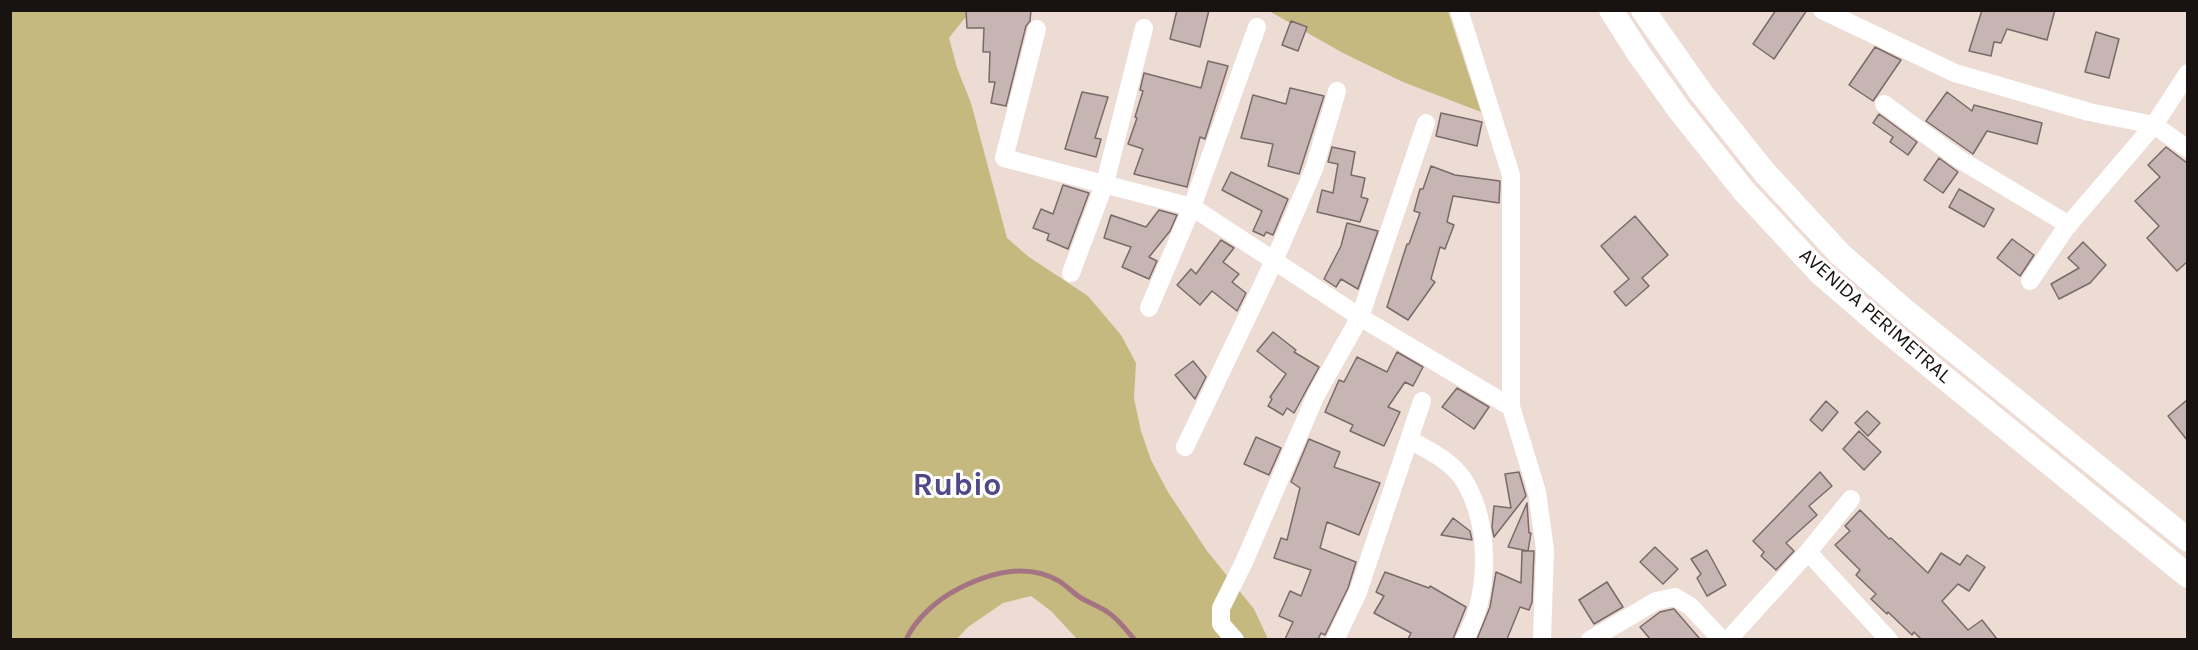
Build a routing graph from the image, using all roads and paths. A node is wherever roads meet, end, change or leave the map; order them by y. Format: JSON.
{"nodes":[{"id":1,"x":1459,"y":10,"type":"edge"},
{"id":2,"x":1611,"y":10,"type":"edge"},
{"id":3,"x":1643,"y":10,"type":"edge"},
{"id":4,"x":1822,"y":10,"type":"edge"},
{"id":5,"x":1257,"y":27,"type":"dead end"},
{"id":6,"x":1144,"y":28,"type":"dead end"},
{"id":7,"x":1037,"y":29,"type":"dead end"},
{"id":8,"x":2187,"y":73,"type":"edge"},
{"id":9,"x":1337,"y":91,"type":"dead end"},
{"id":10,"x":1884,"y":104,"type":"dead end"},
{"id":11,"x":1426,"y":123,"type":"dead end"},
{"id":12,"x":2154,"y":125,"type":"junction"},
{"id":13,"x":2187,"y":149,"type":"edge"},
{"id":14,"x":1104,"y":183,"type":"junction"},
{"id":15,"x":1192,"y":207,"type":"junction"},
{"id":16,"x":2069,"y":225,"type":"junction"},
{"id":17,"x":1274,"y":261,"type":"junction"},
{"id":18,"x":1071,"y":273,"type":"dead end"},
{"id":19,"x":2030,"y":281,"type":"dead end"},
{"id":20,"x":1149,"y":308,"type":"dead end"},
{"id":21,"x":1360,"y":317,"type":"junction"},
{"id":22,"x":1422,"y":401,"type":"dead end"},
{"id":23,"x":1511,"y":407,"type":"junction"},
{"id":24,"x":1410,"y":440,"type":"junction"},
{"id":25,"x":1185,"y":447,"type":"dead end"},
{"id":26,"x":1851,"y":499,"type":"dead end"},
{"id":27,"x":2187,"y":540,"type":"edge"},
{"id":28,"x":1808,"y":552,"type":"junction"},
{"id":29,"x":2187,"y":576,"type":"edge"},
{"id":30,"x":1235,"y":639,"type":"edge"},
{"id":31,"x":1335,"y":639,"type":"edge"},
{"id":32,"x":1464,"y":639,"type":"edge"},
{"id":33,"x":1542,"y":639,"type":"edge"},
{"id":34,"x":1590,"y":639,"type":"edge"},
{"id":35,"x":1722,"y":639,"type":"edge"},
{"id":36,"x":1728,"y":639,"type":"edge"},
{"id":37,"x":1889,"y":639,"type":"edge"}],
"edges":[{"from":1,"to":23,"type":"street"},
{"from":2,"to":29,"type":"main road","name":"AVENIDA PERIMETRAL"},
{"from":3,"to":27,"type":"main road","name":"AVENIDA PERIMETRAL"},
{"from":4,"to":12,"type":"street"},
{"from":5,"to":15,"type":"street"},
{"from":6,"to":14,"type":"street"},
{"from":7,"to":14,"type":"street"},
{"from":8,"to":12,"type":"street"},
{"from":9,"to":17,"type":"street"},
{"from":10,"to":16,"type":"street"},
{"from":11,"to":21,"type":"street"},
{"from":12,"to":13,"type":"street"},
{"from":12,"to":16,"type":"street"},
{"from":14,"to":15,"type":"street"},
{"from":14,"to":18,"type":"street"},
{"from":15,"to":17,"type":"street"},
{"from":15,"to":20,"type":"street"},
{"from":16,"to":19,"type":"street"},
{"from":17,"to":21,"type":"street"},
{"from":17,"to":25,"type":"street"},
{"from":21,"to":23,"type":"street"},
{"from":21,"to":30,"type":"street"},
{"from":22,"to":24,"type":"street"},
{"from":23,"to":33,"type":"street"},
{"from":24,"to":31,"type":"street"},
{"from":24,"to":32,"type":"street"},
{"from":26,"to":28,"type":"street"},
{"from":28,"to":36,"type":"street"},
{"from":28,"to":37,"type":"street"},
{"from":34,"to":35,"type":"street"}]}
